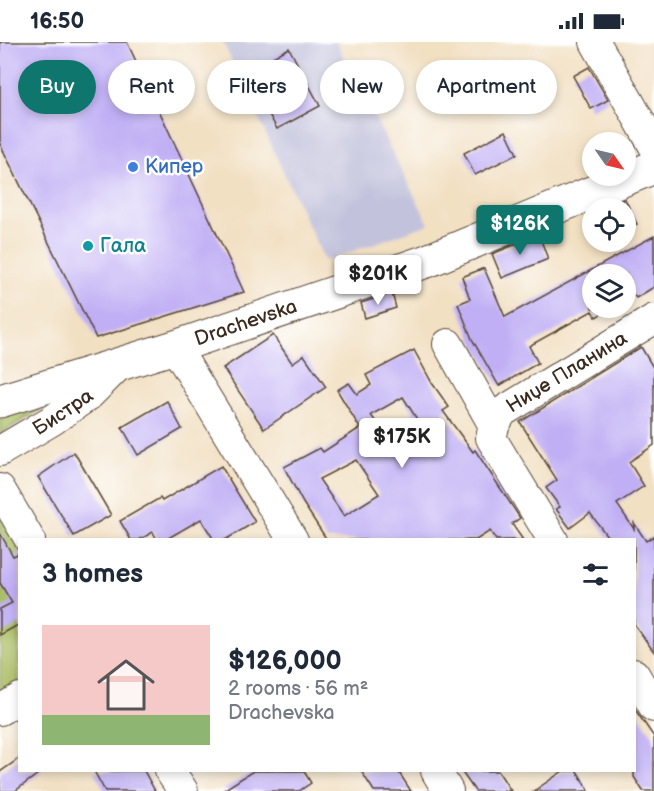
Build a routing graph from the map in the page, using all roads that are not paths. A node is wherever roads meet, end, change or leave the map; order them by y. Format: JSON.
{"nodes":[{"id":1,"x":594,"y":42,"type":"edge"},
{"id":2,"x":654,"y":146,"type":"edge"},
{"id":3,"x":654,"y":167,"type":"edge"},
{"id":4,"x":654,"y":319,"type":"edge"},
{"id":5,"x":448,"y":344,"type":"dead end"},
{"id":6,"x":175,"y":347,"type":"junction"},
{"id":7,"x":119,"y":365,"type":"junction"},
{"id":8,"x":0,"y":401,"type":"edge"},
{"id":9,"x":492,"y":432,"type":"junction"},
{"id":10,"x":0,"y":451,"type":"edge"},
{"id":11,"x":0,"y":489,"type":"edge"},
{"id":12,"x":29,"y":538,"type":"edge"},
{"id":13,"x":292,"y":538,"type":"edge"},
{"id":14,"x":552,"y":538,"type":"edge"},
{"id":15,"x":636,"y":677,"type":"edge"},
{"id":16,"x":18,"y":699,"type":"edge"},
{"id":17,"x":654,"y":706,"type":"edge"},
{"id":18,"x":0,"y":710,"type":"edge"},
{"id":19,"x":171,"y":772,"type":"edge"},
{"id":20,"x":437,"y":772,"type":"edge"},
{"id":21,"x":183,"y":791,"type":"edge"},
{"id":22,"x":448,"y":791,"type":"edge"}],
"edges":[{"from":1,"to":2,"type":"street"},
{"from":3,"to":6,"type":"main road","name":"Drachevska"},
{"from":4,"to":9,"type":"street","name":"Ниџе Планина"},
{"from":5,"to":9,"type":"street"},
{"from":6,"to":7,"type":"main road","name":"Drachevska"},
{"from":6,"to":13,"type":"street"},
{"from":7,"to":8,"type":"main road","name":"Drachevska"},
{"from":7,"to":10,"type":"street","name":"Бистра"},
{"from":9,"to":14,"type":"street"},
{"from":11,"to":12,"type":"street"},
{"from":15,"to":17,"type":"street"},
{"from":16,"to":18,"type":"street"},
{"from":19,"to":21,"type":"street"},
{"from":20,"to":22,"type":"street"}]}
